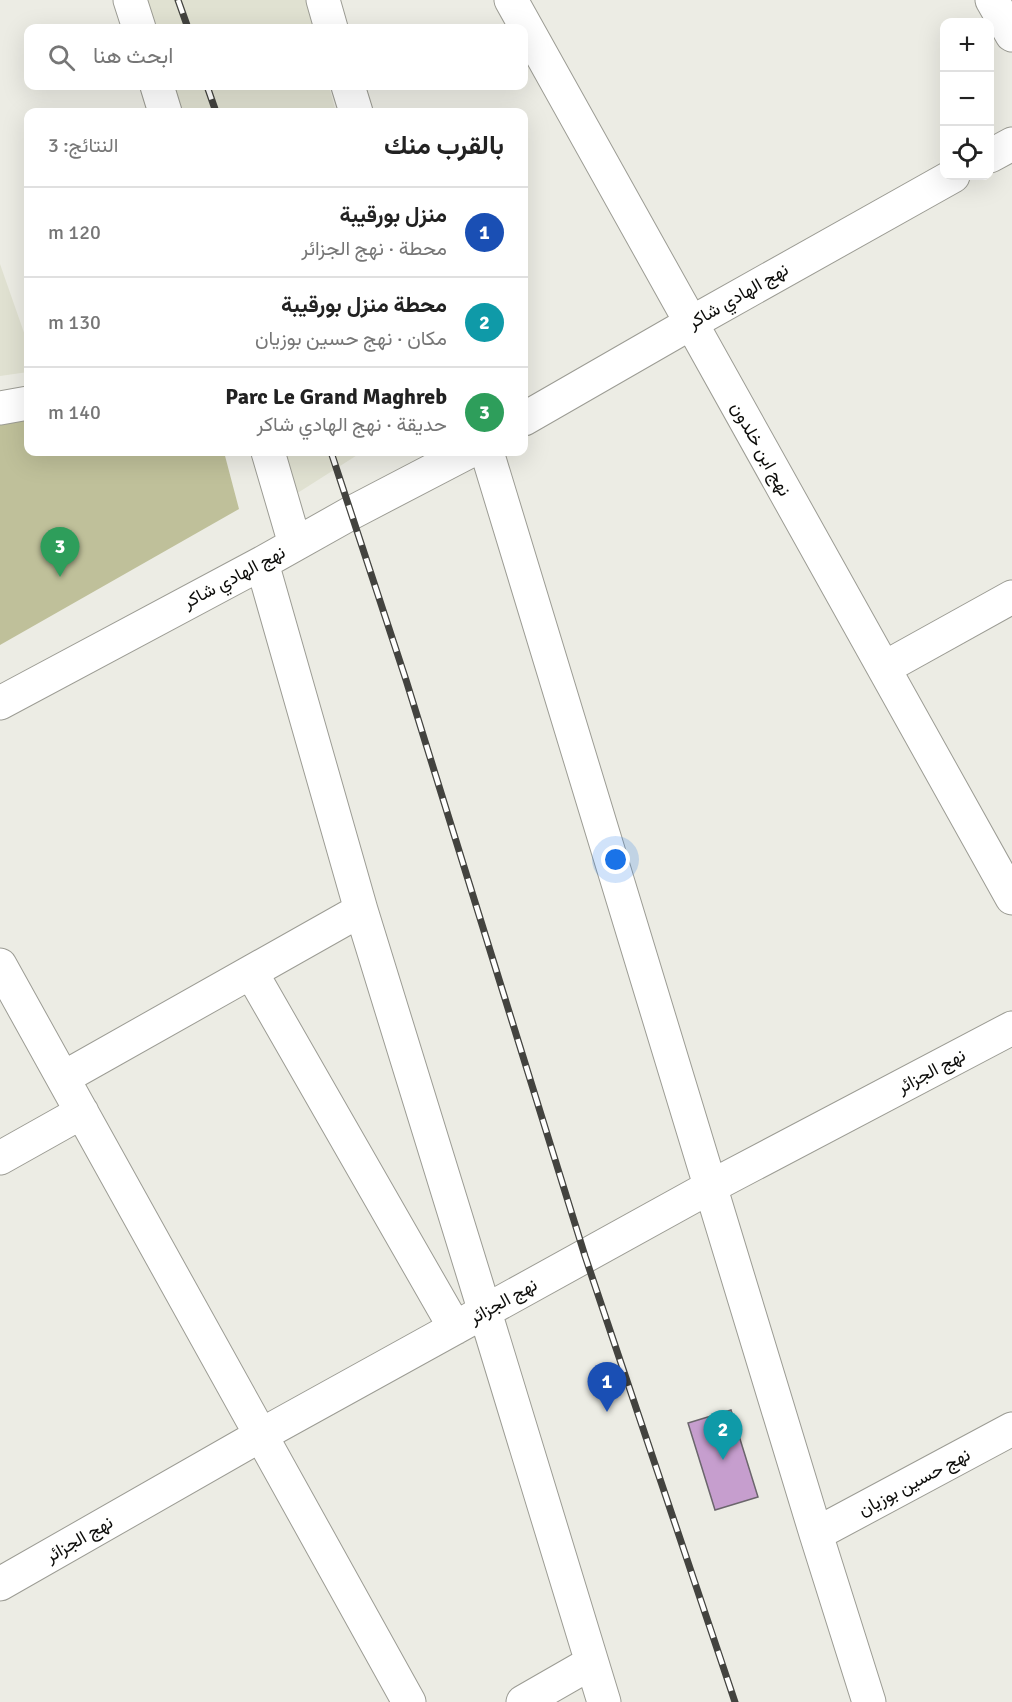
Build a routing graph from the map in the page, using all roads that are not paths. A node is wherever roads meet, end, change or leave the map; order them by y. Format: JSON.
{"nodes":[{"id":1,"x":130,"y":0,"type":"edge"},
{"id":2,"x":323,"y":0,"type":"edge"},
{"id":3,"x":511,"y":0,"type":"edge"},
{"id":4,"x":993,"y":0,"type":"edge"},
{"id":5,"x":138,"y":24,"type":"edge"},
{"id":6,"x":330,"y":24,"type":"edge"},
{"id":7,"x":524,"y":24,"type":"edge"},
{"id":8,"x":528,"y":31,"type":"edge"},
{"id":9,"x":1012,"y":35,"type":"edge"},
{"id":10,"x":158,"y":90,"type":"edge"},
{"id":11,"x":349,"y":90,"type":"edge"},
{"id":12,"x":164,"y":108,"type":"edge"},
{"id":13,"x":355,"y":108,"type":"edge"},
{"id":14,"x":1012,"y":144,"type":"edge"},
{"id":15,"x":994,"y":154,"type":"edge"},
{"id":16,"x":946,"y":180,"type":"edge"},
{"id":17,"x":691,"y":323,"type":"junction"},
{"id":18,"x":24,"y":405,"type":"edge"},
{"id":19,"x":0,"y":408,"type":"edge"},
{"id":20,"x":528,"y":417,"type":"edge"},
{"id":21,"x":269,"y":456,"type":"edge"},
{"id":22,"x":460,"y":456,"type":"edge"},
{"id":23,"x":467,"y":456,"type":"edge"},
{"id":24,"x":295,"y":544,"type":"junction"},
{"id":25,"x":262,"y":563,"type":"junction"},
{"id":26,"x":1012,"y":597,"type":"edge"},
{"id":27,"x":884,"y":668,"type":"junction"},
{"id":28,"x":0,"y":703,"type":"edge"},
{"id":29,"x":1012,"y":898,"type":"edge"},
{"id":30,"x":361,"y":910,"type":"junction"},
{"id":31,"x":0,"y":965,"type":"edge"},
{"id":32,"x":251,"y":972,"type":"junction"},
{"id":33,"x":1012,"y":1028,"type":"edge"},
{"id":34,"x":63,"y":1078,"type":"junction"},
{"id":35,"x":82,"y":1112,"type":"junction"},
{"id":36,"x":0,"y":1158,"type":"edge"},
{"id":37,"x":710,"y":1187,"type":"junction"},
{"id":38,"x":486,"y":1312,"type":"junction"},
{"id":39,"x":455,"y":1328,"type":"junction"},
{"id":40,"x":1012,"y":1429,"type":"edge"},
{"id":41,"x":261,"y":1435,"type":"junction"},
{"id":42,"x":816,"y":1534,"type":"junction"},
{"id":43,"x":0,"y":1584,"type":"edge"},
{"id":44,"x":591,"y":1663,"type":"junction"},
{"id":45,"x":409,"y":1702,"type":"edge"},
{"id":46,"x":523,"y":1702,"type":"edge"},
{"id":47,"x":603,"y":1702,"type":"edge"},
{"id":48,"x":869,"y":1702,"type":"edge"}],
"edges":[{"from":1,"to":5,"type":"street"},
{"from":2,"to":6,"type":"street"},
{"from":3,"to":7,"type":"street","name":"نهج ابن خلدون"},
{"from":4,"to":9,"type":"street"},
{"from":8,"to":17,"type":"street","name":"نهج ابن خلدون"},
{"from":10,"to":12,"type":"street"},
{"from":11,"to":13,"type":"street"},
{"from":14,"to":15,"type":"street"},
{"from":16,"to":17,"type":"street","name":"نهج الهادي شاكر"},
{"from":17,"to":20,"type":"street","name":"نهج الهادي شاكر"},
{"from":17,"to":27,"type":"street","name":"نهج ابن خلدون"},
{"from":18,"to":19,"type":"street"},
{"from":21,"to":24,"type":"street"},
{"from":22,"to":24,"type":"street","name":"نهج الهادي شاكر"},
{"from":23,"to":37,"type":"street"},
{"from":24,"to":25,"type":"street","name":"نهج الهادي شاكر"},
{"from":25,"to":28,"type":"street","name":"نهج الهادي شاكر"},
{"from":25,"to":30,"type":"street"},
{"from":26,"to":27,"type":"street"},
{"from":27,"to":29,"type":"street","name":"نهج ابن خلدون"},
{"from":30,"to":32,"type":"street"},
{"from":30,"to":38,"type":"street"},
{"from":31,"to":34,"type":"street"},
{"from":32,"to":34,"type":"street"},
{"from":32,"to":39,"type":"street"},
{"from":33,"to":37,"type":"street","name":"نهج الجزائر"},
{"from":34,"to":35,"type":"street"},
{"from":35,"to":36,"type":"street"},
{"from":35,"to":41,"type":"street"},
{"from":37,"to":38,"type":"street","name":"نهج الجزائر"},
{"from":37,"to":42,"type":"street"},
{"from":38,"to":39,"type":"street","name":"نهج الجزائر"},
{"from":38,"to":44,"type":"street"},
{"from":39,"to":41,"type":"street","name":"نهج الجزائر"},
{"from":40,"to":42,"type":"street","name":"نهج حسين بوزيان"},
{"from":41,"to":43,"type":"street","name":"نهج الجزائر"},
{"from":41,"to":45,"type":"street"},
{"from":42,"to":48,"type":"street"},
{"from":44,"to":46,"type":"street"},
{"from":44,"to":47,"type":"street"}]}
